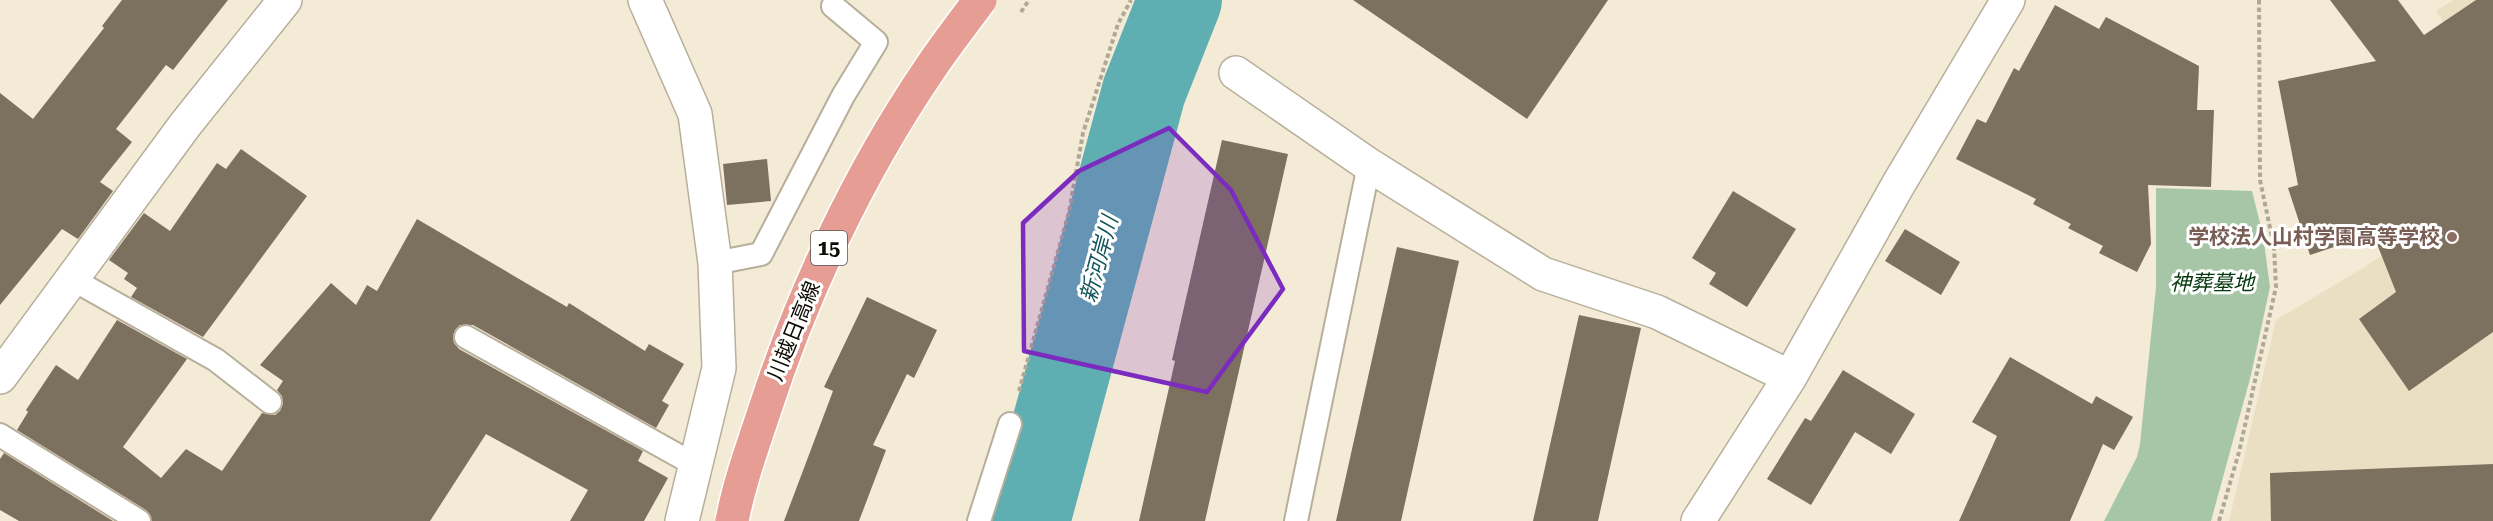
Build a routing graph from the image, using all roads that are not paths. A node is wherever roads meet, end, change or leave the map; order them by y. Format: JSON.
{"nodes":[{"id":1,"x":285,"y":0,"type":"edge"},
{"id":2,"x":645,"y":0,"type":"edge"},
{"id":3,"x":980,"y":0,"type":"edge"},
{"id":4,"x":2008,"y":0,"type":"edge"},
{"id":5,"x":833,"y":6,"type":"dead end"},
{"id":6,"x":1236,"y":73,"type":"dead end"},
{"id":7,"x":1369,"y":165,"type":"junction"},
{"id":8,"x":715,"y":263,"type":"junction"},
{"id":9,"x":72,"y":279,"type":"junction"},
{"id":10,"x":466,"y":336,"type":"dead end"},
{"id":11,"x":0,"y":377,"type":"edge"},
{"id":12,"x":1790,"y":377,"type":"junction"},
{"id":13,"x":270,"y":402,"type":"dead end"},
{"id":14,"x":1010,"y":424,"type":"road end"},
{"id":15,"x":0,"y":435,"type":"edge"},
{"id":16,"x":695,"y":465,"type":"junction"},
{"id":17,"x":140,"y":521,"type":"edge"},
{"id":18,"x":682,"y":521,"type":"edge"},
{"id":19,"x":732,"y":521,"type":"edge"},
{"id":20,"x":979,"y":521,"type":"edge"},
{"id":21,"x":1296,"y":521,"type":"edge"},
{"id":22,"x":1698,"y":521,"type":"edge"}],
"edges":[{"from":1,"to":9,"type":"street"},
{"from":2,"to":8,"type":"street"},
{"from":3,"to":19,"type":"main road","name":"川越日高線","number":"15","bridge":true},
{"from":4,"to":12,"type":"street"},
{"from":5,"to":8,"type":"lane"},
{"from":6,"to":7,"type":"street"},
{"from":7,"to":12,"type":"street"},
{"from":7,"to":21,"type":"lane"},
{"from":8,"to":16,"type":"street"},
{"from":9,"to":11,"type":"street"},
{"from":9,"to":13,"type":"lane"},
{"from":10,"to":16,"type":"lane"},
{"from":12,"to":22,"type":"street"},
{"from":14,"to":20,"type":"lane"},
{"from":15,"to":17,"type":"lane"},
{"from":16,"to":18,"type":"street"}]}
